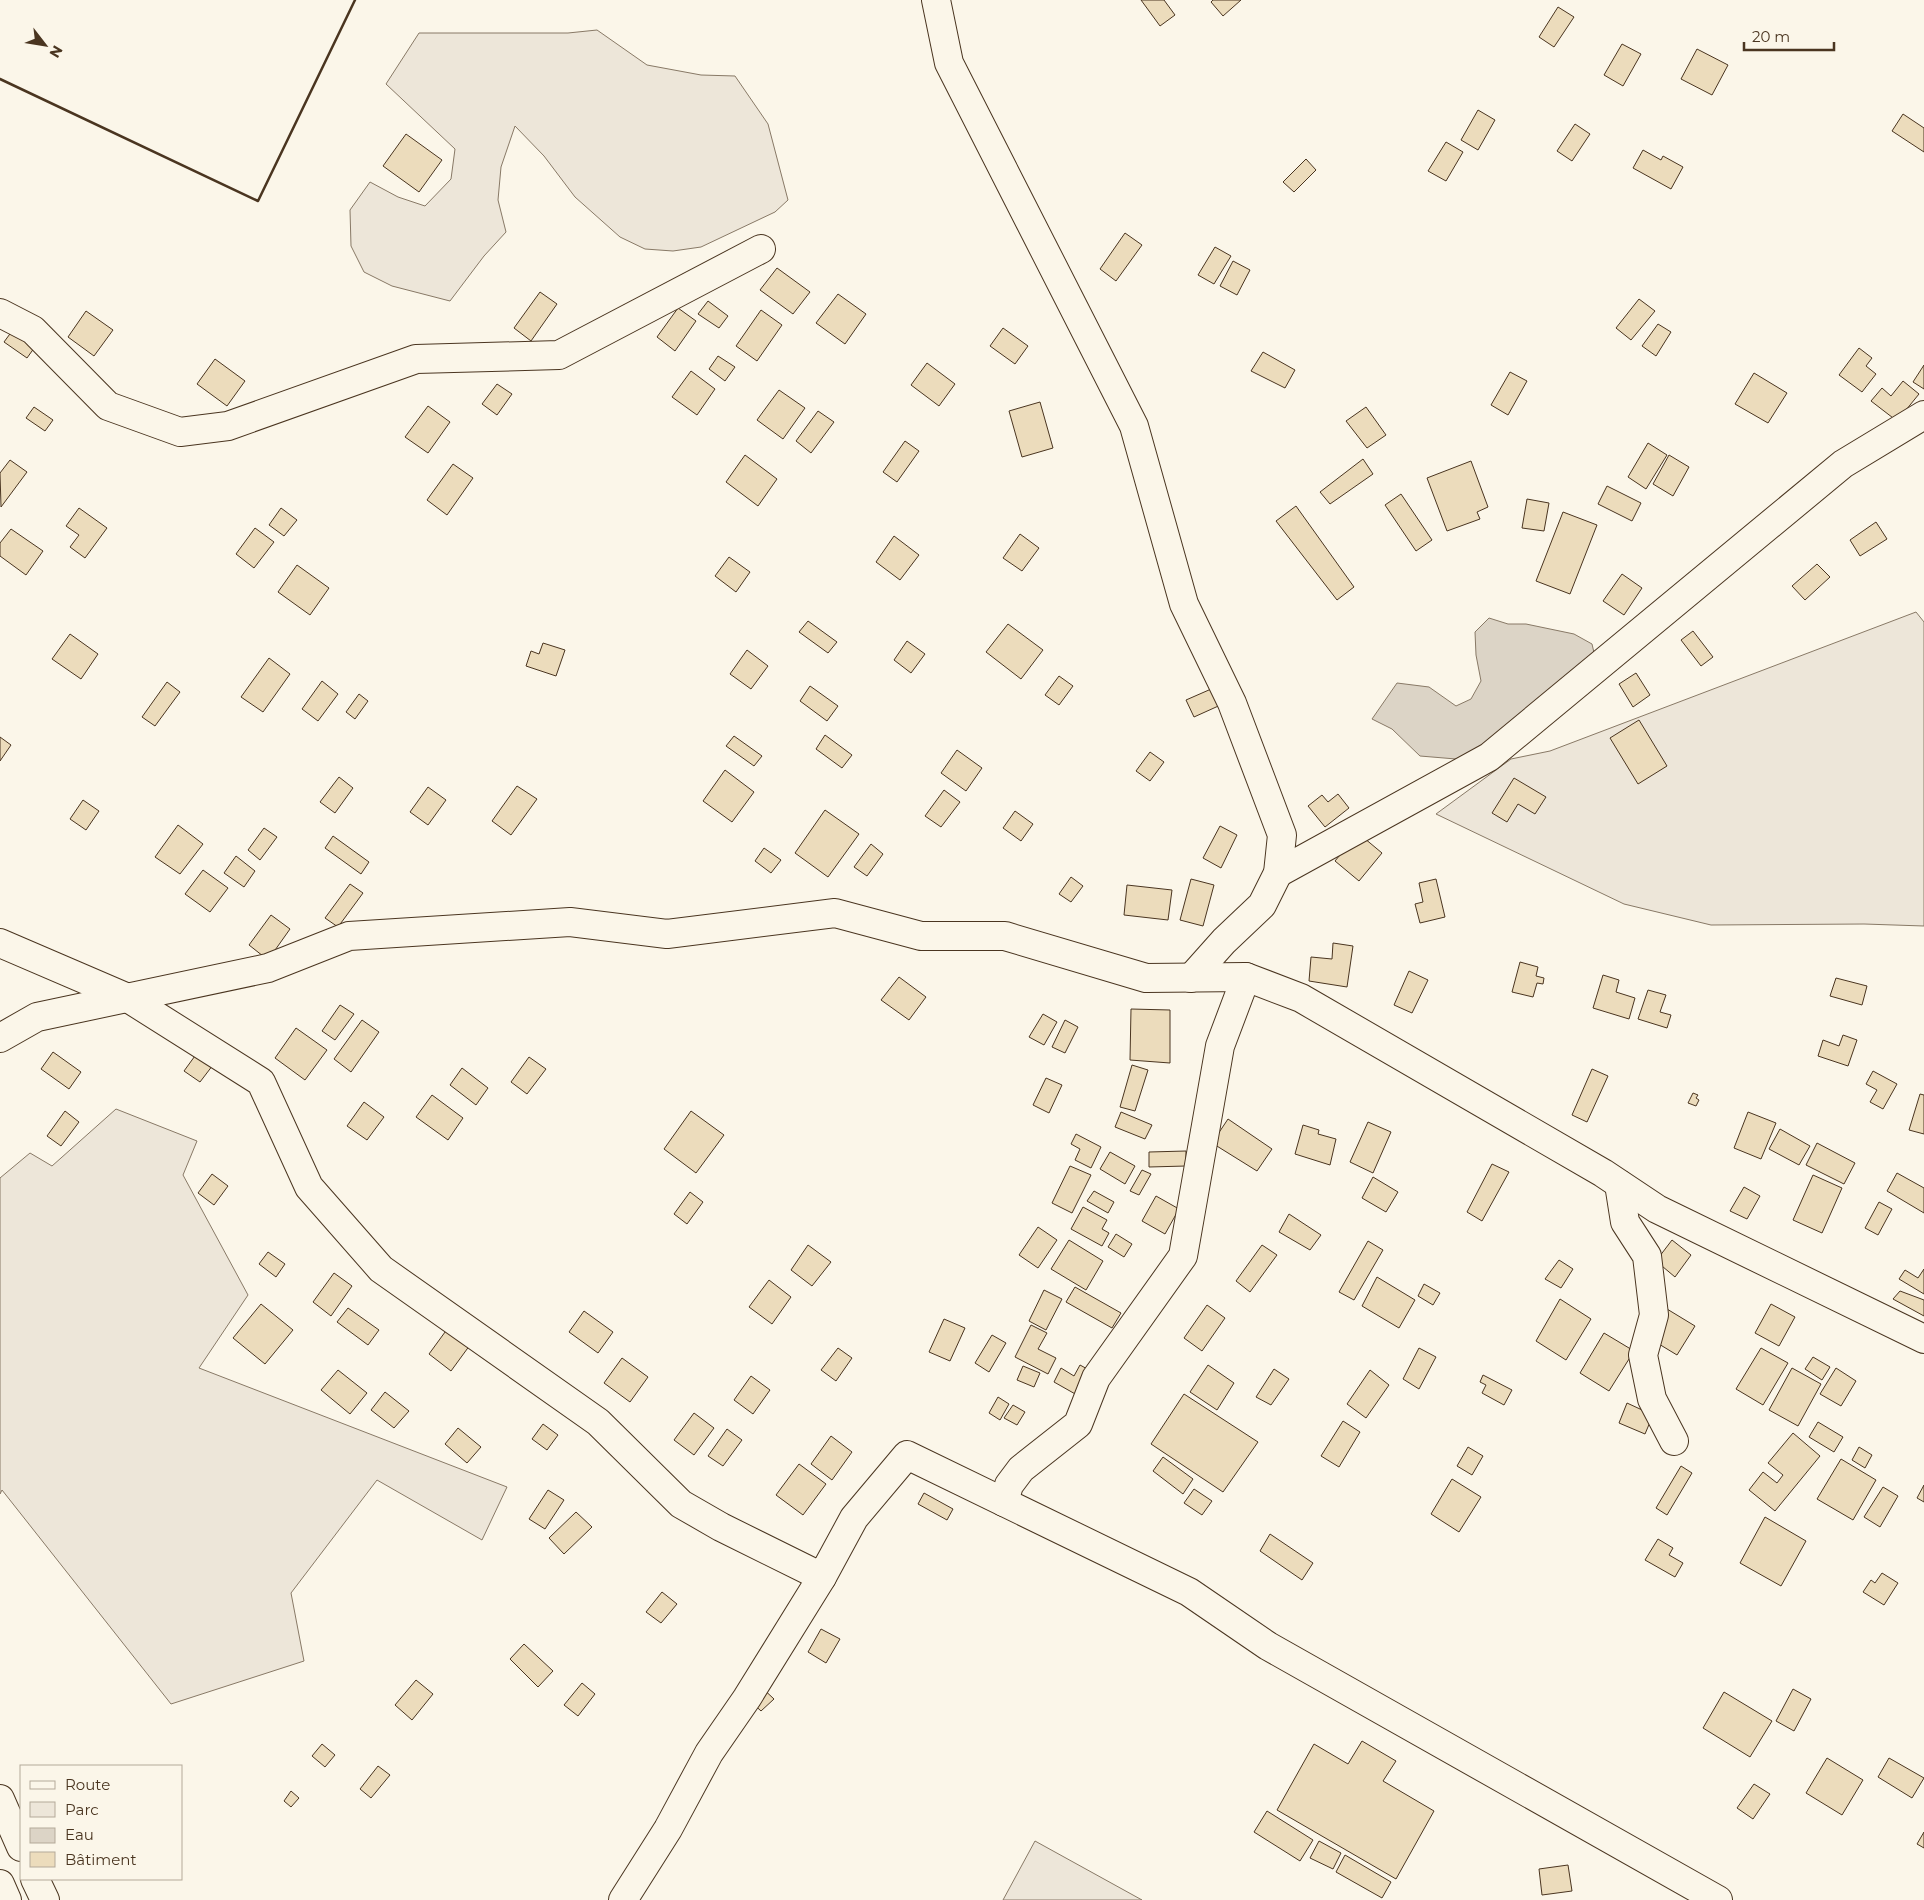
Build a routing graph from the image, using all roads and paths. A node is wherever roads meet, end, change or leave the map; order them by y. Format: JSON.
{"nodes":[{"id":1,"x":936,"y":0,"type":"edge"},
{"id":2,"x":760,"y":249,"type":"dead end"},
{"id":3,"x":0,"y":313,"type":"edge"},
{"id":4,"x":1924,"y":415,"type":"edge"},
{"id":5,"x":1278,"y":874,"type":"junction"},
{"id":6,"x":0,"y":943,"type":"edge"},
{"id":7,"x":1246,"y":977,"type":"junction"},
{"id":8,"x":1191,"y":978,"type":"junction"},
{"id":9,"x":128,"y":998,"type":"junction"},
{"id":10,"x":0,"y":1038,"type":"edge"},
{"id":11,"x":1619,"y":1184,"type":"junction"},
{"id":12,"x":1924,"y":1339,"type":"edge"},
{"id":13,"x":1674,"y":1441,"type":"dead end"},
{"id":14,"x":1004,"y":1502,"type":"junction"},
{"id":15,"x":822,"y":1577,"type":"junction"},
{"id":16,"x":0,"y":1799,"type":"edge"},
{"id":17,"x":20,"y":1845,"type":"edge"},
{"id":18,"x":35,"y":1880,"type":"edge"},
{"id":19,"x":0,"y":1884,"type":"edge"},
{"id":20,"x":7,"y":1900,"type":"edge"},
{"id":21,"x":45,"y":1900,"type":"edge"},
{"id":22,"x":623,"y":1900,"type":"edge"},
{"id":23,"x":1718,"y":1900,"type":"edge"}],
"edges":[{"from":1,"to":5,"type":"street"},
{"from":2,"to":3,"type":"street"},
{"from":4,"to":5,"type":"street"},
{"from":5,"to":8,"type":"street"},
{"from":6,"to":9,"type":"street"},
{"from":7,"to":8,"type":"street"},
{"from":7,"to":11,"type":"street"},
{"from":7,"to":14,"type":"street"},
{"from":8,"to":9,"type":"street"},
{"from":9,"to":10,"type":"street"},
{"from":9,"to":15,"type":"street"},
{"from":11,"to":12,"type":"street"},
{"from":11,"to":13,"type":"street"},
{"from":14,"to":15,"type":"street"},
{"from":14,"to":23,"type":"street"},
{"from":15,"to":22,"type":"street"},
{"from":16,"to":17,"type":"street"},
{"from":18,"to":21,"type":"street"},
{"from":19,"to":20,"type":"street"}]}
